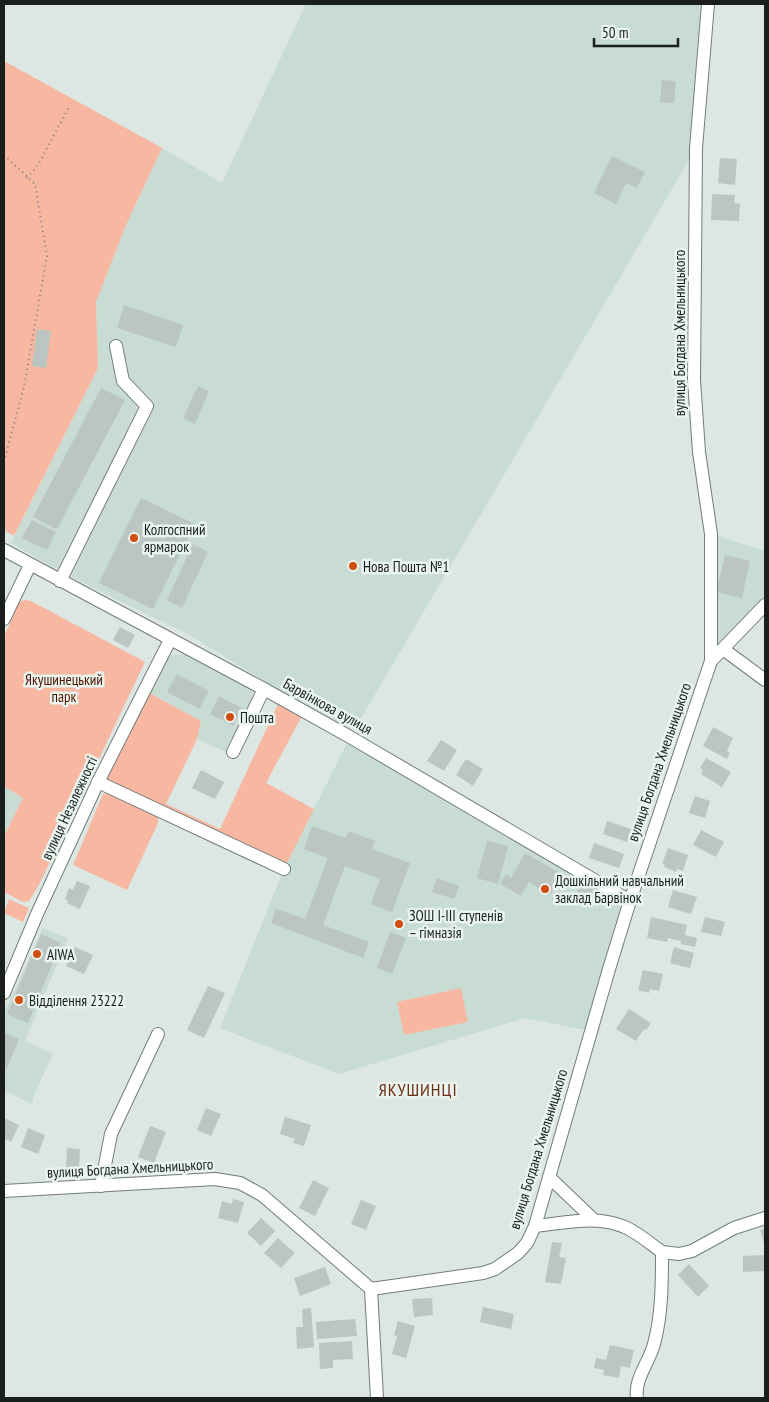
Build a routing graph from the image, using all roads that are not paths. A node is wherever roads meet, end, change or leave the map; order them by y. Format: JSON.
{"nodes":[{"id":1,"x":708,"y":4,"type":"edge"},
{"id":2,"x":116,"y":346,"type":"dead end"},
{"id":3,"x":4,"y":550,"type":"edge"},
{"id":4,"x":30,"y":564,"type":"junction"},
{"id":5,"x":60,"y":581,"type":"junction"},
{"id":6,"x":765,"y":605,"type":"edge"},
{"id":7,"x":4,"y":619,"type":"edge"},
{"id":8,"x":170,"y":640,"type":"junction"},
{"id":9,"x":723,"y":649,"type":"junction"},
{"id":10,"x":711,"y":661,"type":"junction"},
{"id":11,"x":765,"y":680,"type":"edge"},
{"id":12,"x":264,"y":689,"type":"junction"},
{"id":13,"x":233,"y":752,"type":"dead end"},
{"id":14,"x":98,"y":782,"type":"junction"},
{"id":15,"x":284,"y":869,"type":"dead end"},
{"id":16,"x":630,"y":901,"type":"junction"},
{"id":17,"x":4,"y":993,"type":"edge"},
{"id":18,"x":158,"y":1034,"type":"dead end"},
{"id":19,"x":549,"y":1177,"type":"junction"},
{"id":20,"x":101,"y":1186,"type":"junction"},
{"id":21,"x":4,"y":1192,"type":"edge"},
{"id":22,"x":765,"y":1218,"type":"edge"},
{"id":23,"x":594,"y":1220,"type":"junction"},
{"id":24,"x":535,"y":1226,"type":"junction"},
{"id":25,"x":662,"y":1252,"type":"junction"},
{"id":26,"x":371,"y":1289,"type":"junction"},
{"id":27,"x":377,"y":1398,"type":"edge"},
{"id":28,"x":636,"y":1398,"type":"edge"}],
"edges":[{"from":1,"to":10,"type":"street","name":"вулиця Богдана Хмельницького"},
{"from":2,"to":5,"type":"street"},
{"from":3,"to":4,"type":"street","name":"Барвінкова вулиця"},
{"from":4,"to":5,"type":"street","name":"Барвінкова вулиця"},
{"from":4,"to":7,"type":"street"},
{"from":5,"to":8,"type":"street","name":"Барвінкова вулиця"},
{"from":6,"to":9,"type":"street","name":"вулиця Богдана Хмельницького"},
{"from":8,"to":12,"type":"street","name":"Барвінкова вулиця"},
{"from":8,"to":14,"type":"street","name":"вулиця Незалежності"},
{"from":9,"to":10,"type":"street","name":"вулиця Богдана Хмельницького"},
{"from":9,"to":11,"type":"street"},
{"from":10,"to":16,"type":"street","name":"вулиця Богдана Хмельницького"},
{"from":12,"to":13,"type":"street"},
{"from":12,"to":16,"type":"street","name":"Барвінкова вулиця"},
{"from":14,"to":15,"type":"street"},
{"from":14,"to":17,"type":"street","name":"вулиця Незалежності"},
{"from":16,"to":19,"type":"street","name":"вулиця Богдана Хмельницького"},
{"from":18,"to":20,"type":"street"},
{"from":19,"to":23,"type":"street"},
{"from":19,"to":24,"type":"street","name":"вулиця Богдана Хмельницького"},
{"from":20,"to":21,"type":"street","name":"вулиця Богдана Хмельницького"},
{"from":20,"to":26,"type":"street","name":"вулиця Богдана Хмельницького"},
{"from":22,"to":25,"type":"street"},
{"from":23,"to":24,"type":"street"},
{"from":23,"to":25,"type":"street"},
{"from":24,"to":26,"type":"street","name":"вулиця Богдана Хмельницького"},
{"from":25,"to":28,"type":"street"},
{"from":26,"to":27,"type":"street"}]}
